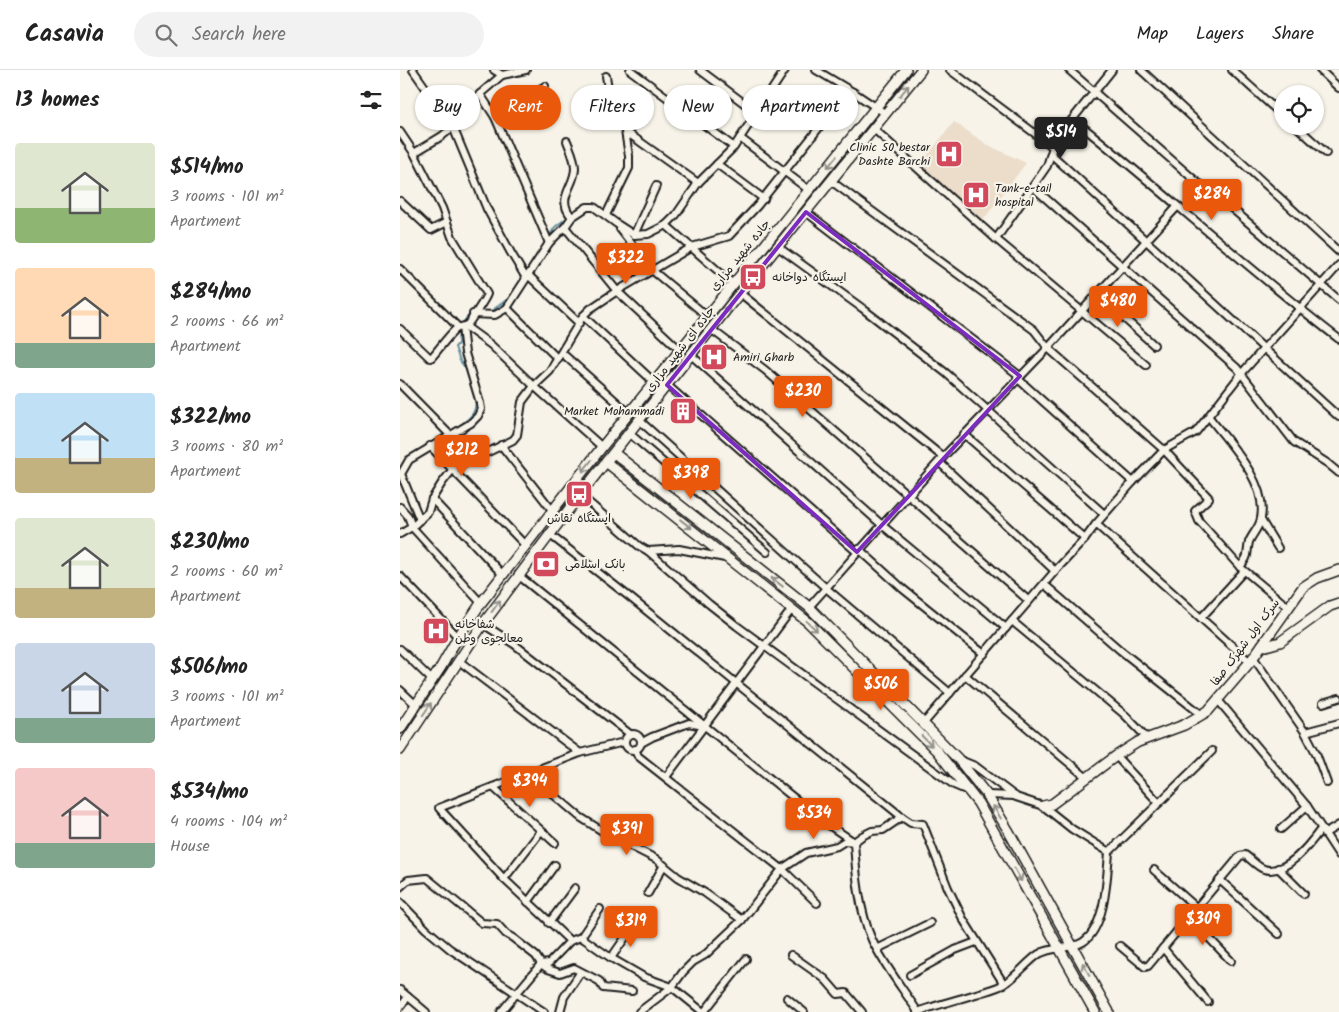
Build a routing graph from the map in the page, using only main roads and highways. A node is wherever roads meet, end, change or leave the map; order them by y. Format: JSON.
{"nodes":[{"id":1,"x":906,"y":70,"type":"edge"},
{"id":2,"x":921,"y":70,"type":"edge"},
{"id":3,"x":614,"y":452,"type":"junction"},
{"id":4,"x":606,"y":462,"type":"junction"},
{"id":5,"x":1339,"y":570,"type":"edge"},
{"id":6,"x":1339,"y":603,"type":"edge"},
{"id":7,"x":1262,"y":645,"type":"junction"},
{"id":8,"x":400,"y":728,"type":"edge"},
{"id":9,"x":401,"y":746,"type":"edge"},
{"id":10,"x":975,"y":778,"type":"junction"},
{"id":11,"x":965,"y":784,"type":"junction"},
{"id":12,"x":1043,"y":806,"type":"road end"},
{"id":13,"x":1095,"y":1012,"type":"edge"},
{"id":14,"x":1109,"y":1012,"type":"edge"}],
"edges":[{"from":1,"to":8,"type":"main road","name":"جاده شهید مزاری","one_way":true},
{"from":3,"to":2,"type":"main road","name":"جاده ای شهید مزاری","one_way":true},
{"from":3,"to":4,"type":"main road","name":"جاده ای شهید مزاری"},
{"from":10,"to":3,"type":"main road","one_way":true},
{"from":9,"to":4,"type":"main road","name":"جاده ای شهید مزاری","one_way":true},
{"from":4,"to":11,"type":"main road","one_way":true},
{"from":5,"to":7,"type":"main road","name":"سرک اول شهرک صفا"},
{"from":6,"to":7,"type":"main road"},
{"from":7,"to":12,"type":"main road","name":"سرک اول شهرک صفا"},
{"from":10,"to":11,"type":"main road"},
{"from":14,"to":10,"type":"main road","one_way":true},
{"from":11,"to":13,"type":"main road","one_way":true}]}
